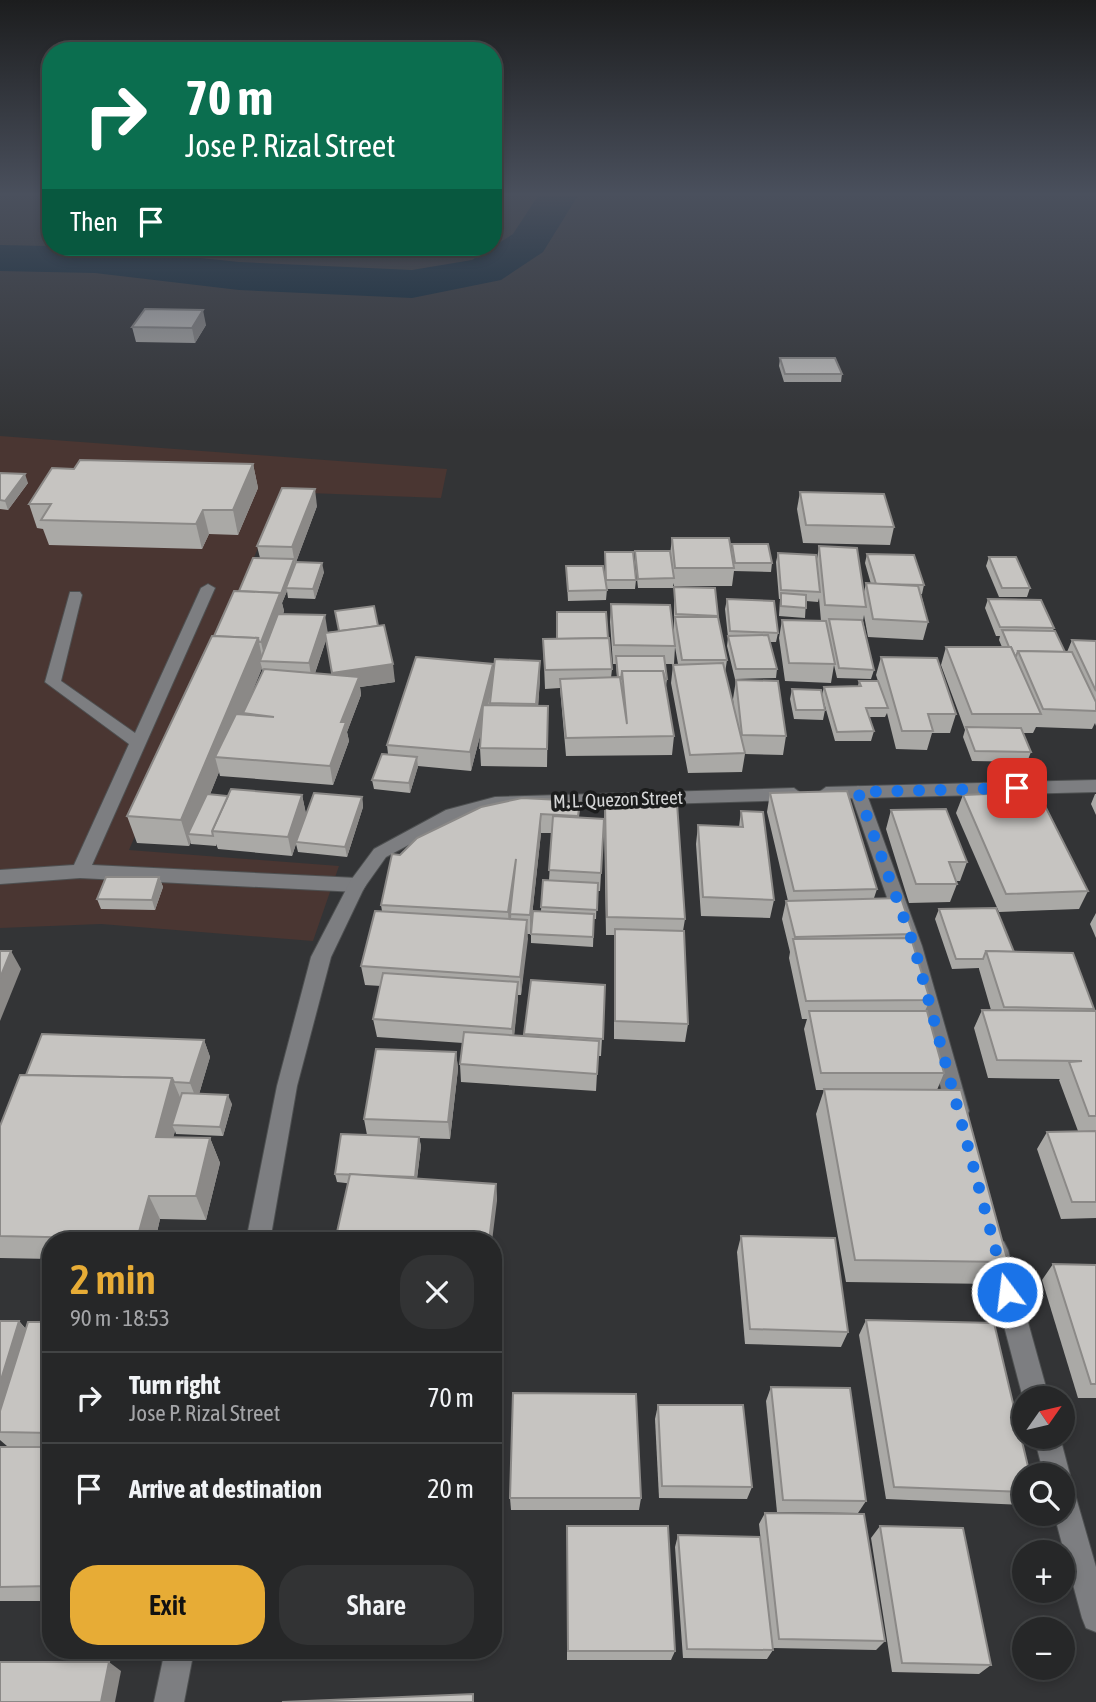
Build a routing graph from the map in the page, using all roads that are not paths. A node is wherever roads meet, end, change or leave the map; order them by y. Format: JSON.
{"nodes":[{"id":1,"x":208,"y":589,"type":"dead end"},
{"id":2,"x":75,"y":595,"type":"dead end"},
{"id":3,"x":138,"y":743,"type":"junction"},
{"id":4,"x":1096,"y":786,"type":"edge"},
{"id":5,"x":858,"y":792,"type":"junction"},
{"id":6,"x":80,"y":871,"type":"junction"},
{"id":7,"x":0,"y":877,"type":"edge"},
{"id":8,"x":357,"y":885,"type":"junction"},
{"id":9,"x":964,"y":1132,"type":"edge"},
{"id":10,"x":989,"y":1225,"type":"edge"},
{"id":11,"x":260,"y":1232,"type":"edge"},
{"id":12,"x":1033,"y":1386,"type":"edge"},
{"id":13,"x":1071,"y":1526,"type":"edge"},
{"id":14,"x":1096,"y":1618,"type":"edge"},
{"id":15,"x":178,"y":1659,"type":"edge"},
{"id":16,"x":169,"y":1702,"type":"edge"}],
"edges":[{"from":1,"to":3,"type":"street"},
{"from":2,"to":3,"type":"street"},
{"from":3,"to":6,"type":"street"},
{"from":4,"to":5,"type":"street","name":"M. L. Quezon Street"},
{"from":5,"to":8,"type":"street","name":"M. L. Quezon Street"},
{"from":5,"to":9,"type":"street"},
{"from":6,"to":7,"type":"street"},
{"from":6,"to":8,"type":"street"},
{"from":8,"to":11,"type":"street","name":"M. L. Quezon Street"},
{"from":10,"to":12,"type":"street"},
{"from":13,"to":14,"type":"street"},
{"from":15,"to":16,"type":"street"}]}
